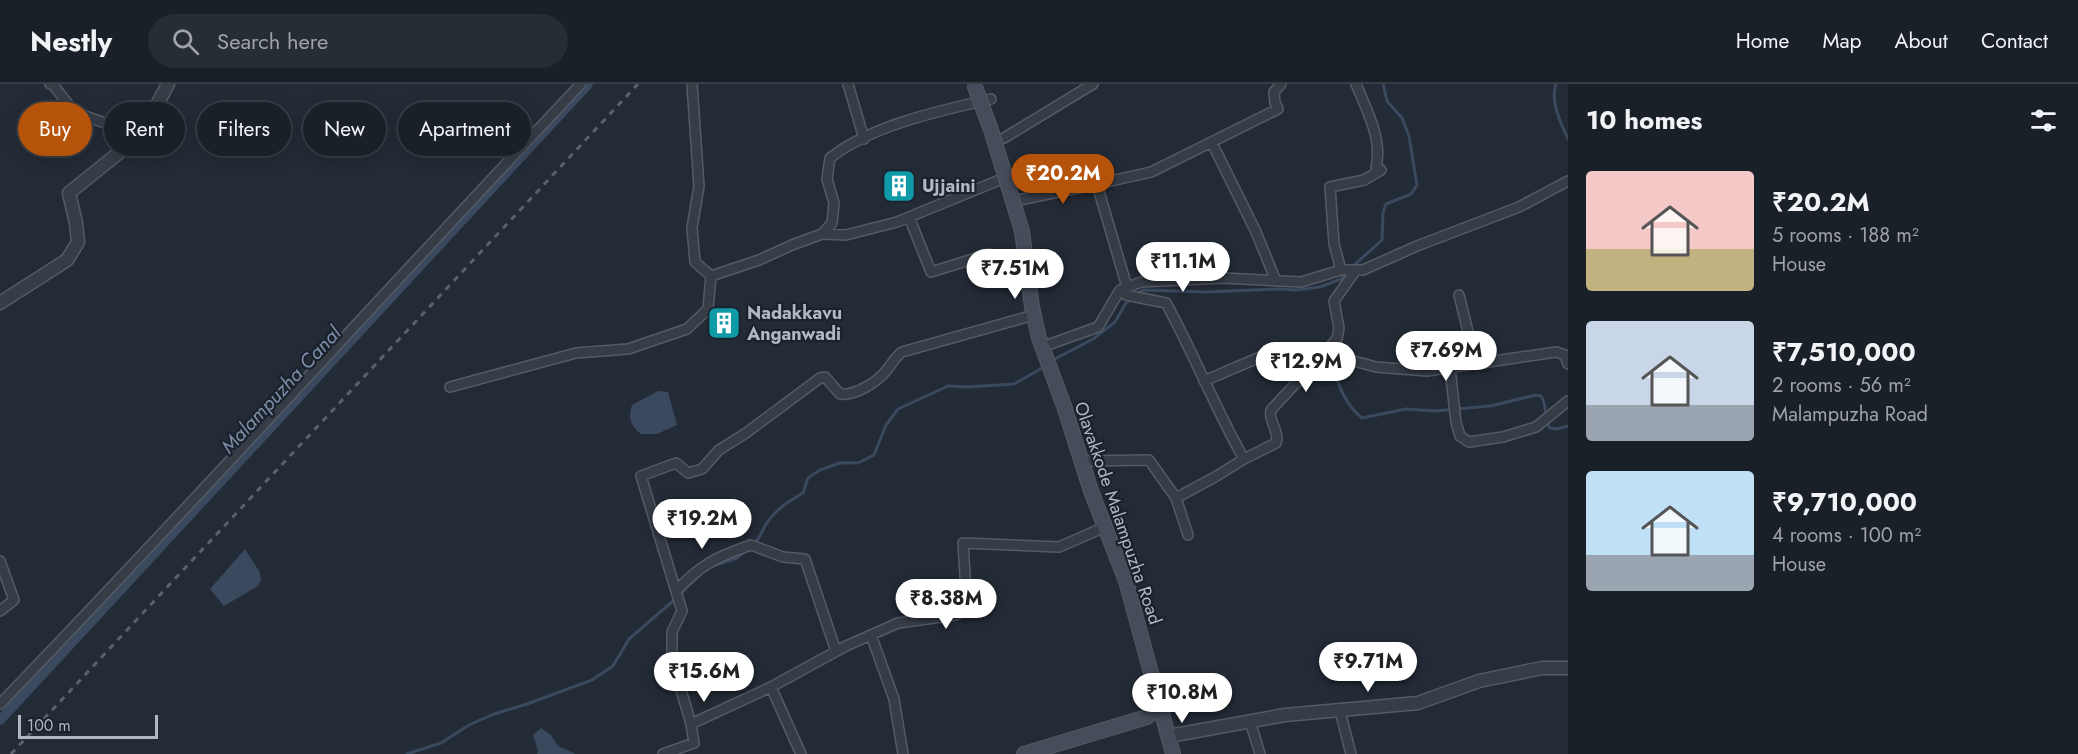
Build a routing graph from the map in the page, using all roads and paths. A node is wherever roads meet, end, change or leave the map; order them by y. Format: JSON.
{"nodes":[{"id":1,"x":50,"y":84,"type":"edge"},
{"id":2,"x":168,"y":84,"type":"edge"},
{"id":3,"x":581,"y":84,"type":"edge"},
{"id":4,"x":692,"y":84,"type":"edge"},
{"id":5,"x":848,"y":84,"type":"edge"},
{"id":6,"x":974,"y":84,"type":"edge"},
{"id":7,"x":1093,"y":84,"type":"edge"},
{"id":8,"x":1281,"y":84,"type":"edge"},
{"id":9,"x":1356,"y":84,"type":"edge"},
{"id":10,"x":991,"y":99,"type":"dead end"},
{"id":11,"x":158,"y":102,"type":"edge"},
{"id":12,"x":104,"y":123,"type":"edge"},
{"id":13,"x":1004,"y":138,"type":"dead end"},
{"id":14,"x":864,"y":139,"type":"junction"},
{"id":15,"x":1212,"y":143,"type":"junction"},
{"id":16,"x":115,"y":156,"type":"edge"},
{"id":17,"x":1014,"y":174,"type":"dead end"},
{"id":18,"x":1568,"y":181,"type":"edge"},
{"id":19,"x":1102,"y":183,"type":"junction"},
{"id":20,"x":1019,"y":200,"type":"dead end"},
{"id":21,"x":909,"y":217,"type":"junction"},
{"id":22,"x":822,"y":234,"type":"junction"},
{"id":23,"x":989,"y":254,"type":"dead end"},
{"id":24,"x":1342,"y":270,"type":"junction"},
{"id":25,"x":1355,"y":270,"type":"junction"},
{"id":26,"x":711,"y":276,"type":"junction"},
{"id":27,"x":1276,"y":281,"type":"junction"},
{"id":28,"x":1124,"y":290,"type":"junction"},
{"id":29,"x":1459,"y":295,"type":"dead end"},
{"id":30,"x":0,"y":303,"type":"edge"},
{"id":31,"x":1034,"y":315,"type":"junction"},
{"id":32,"x":1332,"y":355,"type":"junction"},
{"id":33,"x":1046,"y":357,"type":"junction"},
{"id":34,"x":1567,"y":357,"type":"edge"},
{"id":35,"x":1316,"y":363,"type":"junction"},
{"id":36,"x":1476,"y":364,"type":"junction"},
{"id":37,"x":1450,"y":368,"type":"junction"},
{"id":38,"x":1204,"y":381,"type":"junction"},
{"id":39,"x":450,"y":387,"type":"dead end"},
{"id":40,"x":1568,"y":401,"type":"edge"},
{"id":41,"x":1244,"y":459,"type":"junction"},
{"id":42,"x":1081,"y":461,"type":"junction"},
{"id":43,"x":1176,"y":498,"type":"junction"},
{"id":44,"x":1105,"y":526,"type":"junction"},
{"id":45,"x":1188,"y":535,"type":"dead end"},
{"id":46,"x":0,"y":561,"type":"edge"},
{"id":47,"x":676,"y":591,"type":"junction"},
{"id":48,"x":0,"y":611,"type":"edge"},
{"id":49,"x":871,"y":635,"type":"junction"},
{"id":50,"x":836,"y":651,"type":"junction"},
{"id":51,"x":1568,"y":668,"type":"edge"},
{"id":52,"x":771,"y":687,"type":"junction"},
{"id":53,"x":1159,"y":702,"type":"junction"},
{"id":54,"x":0,"y":704,"type":"edge"},
{"id":55,"x":1340,"y":711,"type":"junction"},
{"id":56,"x":1250,"y":722,"type":"junction"},
{"id":57,"x":691,"y":724,"type":"junction"},
{"id":58,"x":1169,"y":736,"type":"junction"},
{"id":59,"x":663,"y":754,"type":"edge"},
{"id":60,"x":801,"y":754,"type":"edge"},
{"id":61,"x":903,"y":754,"type":"edge"},
{"id":62,"x":1024,"y":754,"type":"edge"},
{"id":63,"x":1173,"y":754,"type":"edge"},
{"id":64,"x":1260,"y":754,"type":"edge"},
{"id":65,"x":1351,"y":754,"type":"edge"}],
"edges":[{"from":1,"to":12,"type":"street"},
{"from":2,"to":11,"type":"street"},
{"from":3,"to":54,"type":"street"},
{"from":4,"to":26,"type":"street"},
{"from":5,"to":14,"type":"street"},
{"from":6,"to":31,"type":"main road","name":"Olavakkode Malampuzha Road","bridge":true},
{"from":7,"to":13,"type":"street"},
{"from":8,"to":15,"type":"street"},
{"from":9,"to":24,"type":"street"},
{"from":10,"to":14,"type":"street"},
{"from":14,"to":22,"type":"street"},
{"from":15,"to":19,"type":"street"},
{"from":15,"to":27,"type":"street"},
{"from":16,"to":30,"type":"street"},
{"from":17,"to":21,"type":"street"},
{"from":18,"to":25,"type":"street"},
{"from":19,"to":20,"type":"street"},
{"from":19,"to":28,"type":"street"},
{"from":21,"to":22,"type":"street"},
{"from":21,"to":23,"type":"street"},
{"from":22,"to":26,"type":"street"},
{"from":24,"to":25,"type":"street"},
{"from":24,"to":27,"type":"street"},
{"from":25,"to":32,"type":"street"},
{"from":26,"to":39,"type":"street"},
{"from":27,"to":28,"type":"street"},
{"from":28,"to":33,"type":"street"},
{"from":28,"to":38,"type":"street"},
{"from":29,"to":36,"type":"street"},
{"from":31,"to":33,"type":"main road","name":"Olavakkode Malampuzha Road"},
{"from":31,"to":47,"type":"street"},
{"from":32,"to":35,"type":"street"},
{"from":32,"to":37,"type":"street"},
{"from":33,"to":42,"type":"main road","name":"Olavakkode Malampuzha Road"},
{"from":34,"to":36,"type":"street"},
{"from":35,"to":38,"type":"street"},
{"from":35,"to":41,"type":"street"},
{"from":36,"to":37,"type":"street"},
{"from":37,"to":40,"type":"street"},
{"from":38,"to":41,"type":"street"},
{"from":41,"to":43,"type":"street"},
{"from":42,"to":43,"type":"street"},
{"from":42,"to":44,"type":"main road","name":"Olavakkode Malampuzha Road"},
{"from":43,"to":45,"type":"street"},
{"from":44,"to":49,"type":"street"},
{"from":44,"to":53,"type":"main road","name":"Olavakkode Malampuzha Road"},
{"from":46,"to":48,"type":"street"},
{"from":47,"to":50,"type":"street"},
{"from":47,"to":57,"type":"street"},
{"from":49,"to":50,"type":"street"},
{"from":49,"to":61,"type":"street"},
{"from":50,"to":52,"type":"street"},
{"from":51,"to":55,"type":"street"},
{"from":52,"to":57,"type":"street"},
{"from":52,"to":60,"type":"street"},
{"from":53,"to":58,"type":"main road","name":"Olavakkode Malampuzha Road"},
{"from":53,"to":62,"type":"main road"},
{"from":55,"to":56,"type":"street"},
{"from":55,"to":65,"type":"street"},
{"from":56,"to":58,"type":"street"},
{"from":56,"to":64,"type":"street"},
{"from":57,"to":59,"type":"street"},
{"from":58,"to":63,"type":"main road","name":"Olavakkode Malampuzha Road"}]}
